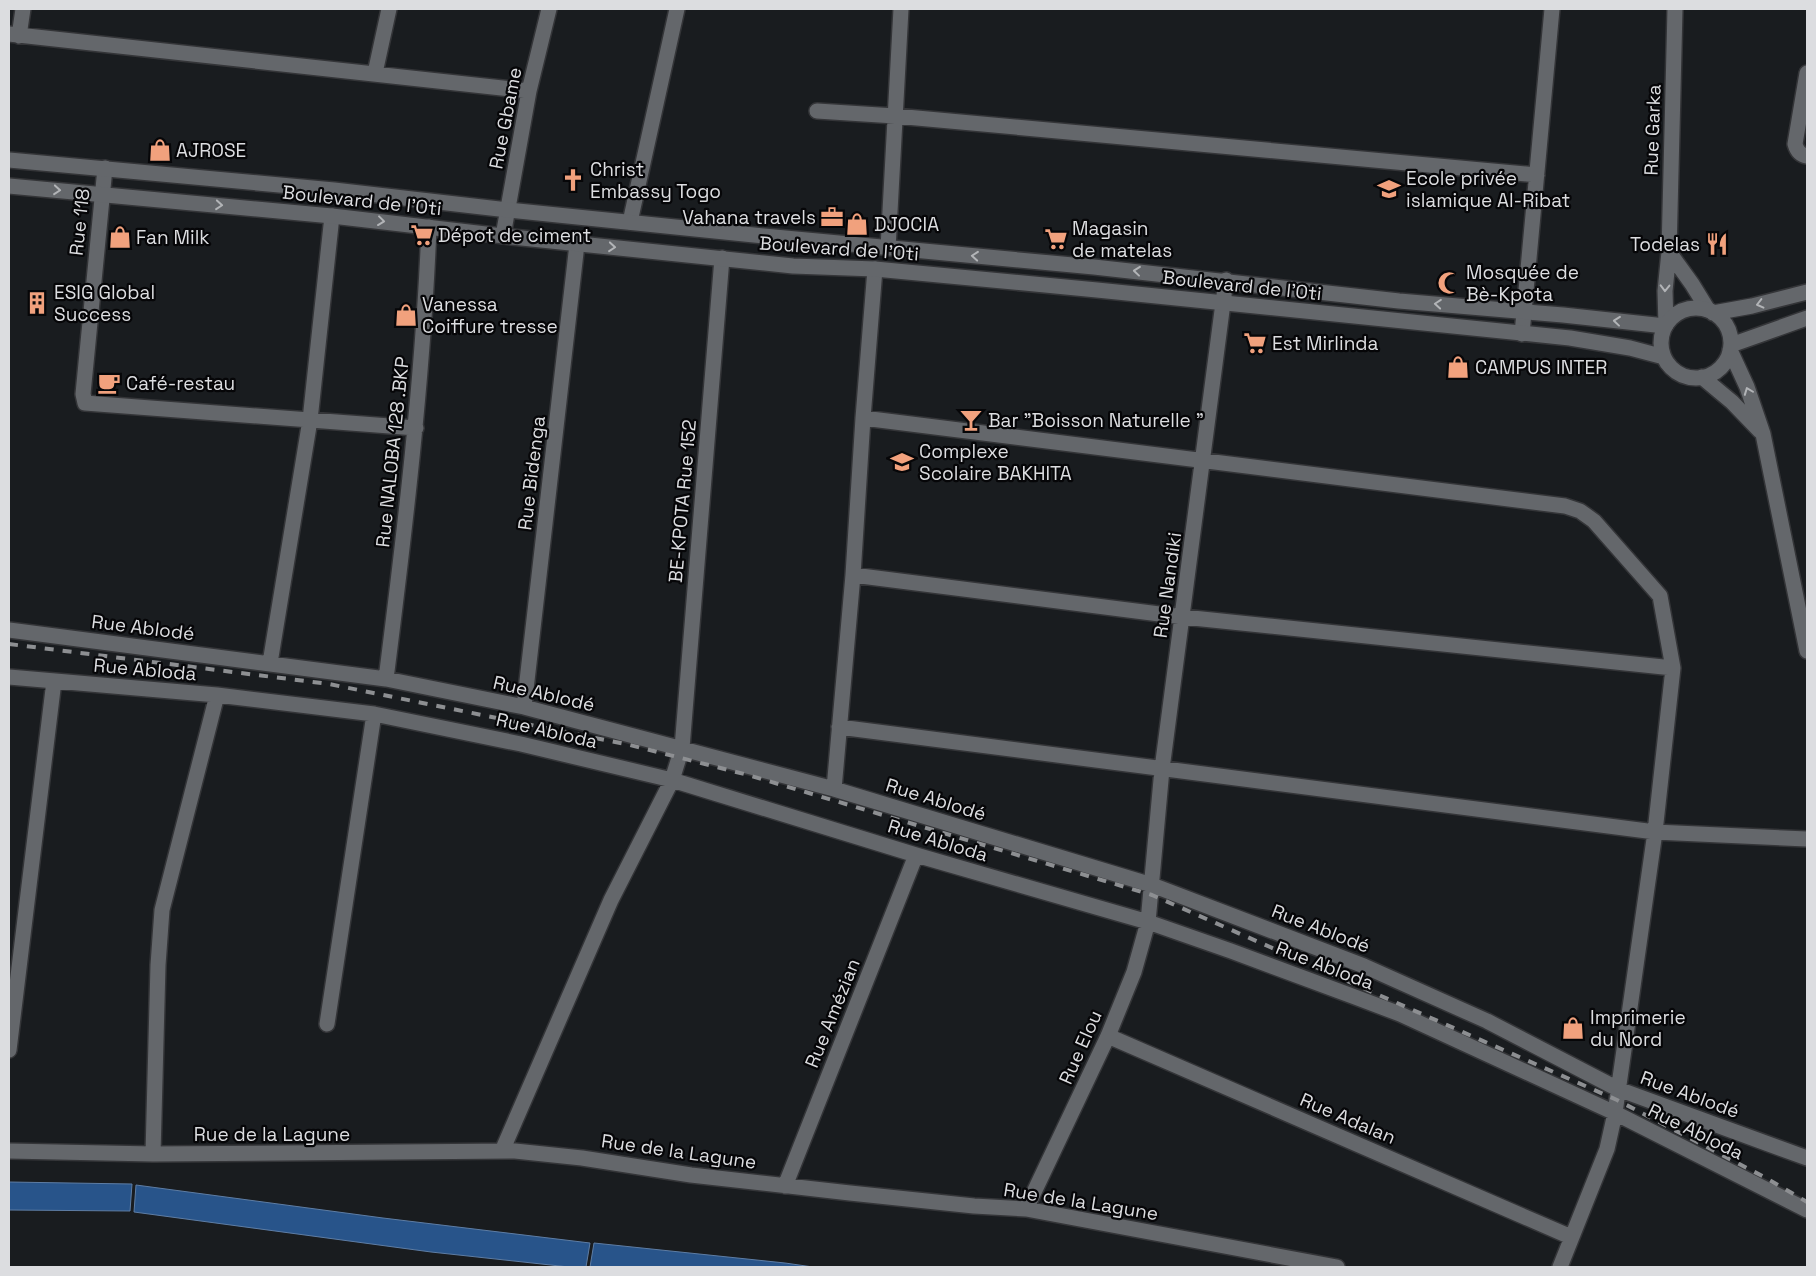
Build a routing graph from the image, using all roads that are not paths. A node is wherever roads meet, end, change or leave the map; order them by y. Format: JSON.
{"nodes":[{"id":1,"x":23,"y":9,"type":"edge"},
{"id":2,"x":389,"y":9,"type":"edge"},
{"id":3,"x":549,"y":9,"type":"edge"},
{"id":4,"x":677,"y":9,"type":"edge"},
{"id":5,"x":901,"y":9,"type":"edge"},
{"id":6,"x":1552,"y":9,"type":"edge"},
{"id":7,"x":1675,"y":9,"type":"edge"},
{"id":8,"x":14,"y":35,"type":"edge"},
{"id":9,"x":375,"y":73,"type":"junction"},
{"id":10,"x":1807,"y":74,"type":"edge"},
{"id":11,"x":529,"y":91,"type":"junction"},
{"id":12,"x":817,"y":111,"type":"dead end"},
{"id":13,"x":896,"y":116,"type":"junction"},
{"id":14,"x":1807,"y":156,"type":"edge"},
{"id":15,"x":9,"y":160,"type":"edge"},
{"id":16,"x":105,"y":168,"type":"junction"},
{"id":17,"x":1537,"y":175,"type":"junction"},
{"id":18,"x":9,"y":186,"type":"edge"},
{"id":19,"x":102,"y":193,"type":"junction"},
{"id":20,"x":508,"y":210,"type":"junction"},
{"id":21,"x":332,"y":216,"type":"junction"},
{"id":22,"x":630,"y":222,"type":"junction"},
{"id":23,"x":429,"y":227,"type":"junction"},
{"id":24,"x":503,"y":236,"type":"junction"},
{"id":25,"x":577,"y":244,"type":"junction"},
{"id":26,"x":888,"y":248,"type":"junction"},
{"id":27,"x":1668,"y":252,"type":"junction"},
{"id":28,"x":722,"y":258,"type":"junction"},
{"id":29,"x":875,"y":269,"type":"junction"},
{"id":30,"x":1226,"y":280,"type":"junction"},
{"id":31,"x":1807,"y":292,"type":"edge"},
{"id":32,"x":1224,"y":303,"type":"junction"},
{"id":33,"x":1710,"y":311,"type":"junction"},
{"id":34,"x":1524,"y":312,"type":"junction"},
{"id":35,"x":1807,"y":318,"type":"edge"},
{"id":36,"x":1666,"y":325,"type":"junction"},
{"id":37,"x":1522,"y":334,"type":"junction"},
{"id":38,"x":1730,"y":347,"type":"junction"},
{"id":39,"x":1664,"y":357,"type":"junction"},
{"id":40,"x":1702,"y":377,"type":"junction"},
{"id":41,"x":863,"y":418,"type":"junction"},
{"id":42,"x":310,"y":420,"type":"junction"},
{"id":43,"x":416,"y":428,"type":"junction"},
{"id":44,"x":1763,"y":434,"type":"junction"},
{"id":45,"x":1203,"y":460,"type":"junction"},
{"id":46,"x":853,"y":575,"type":"junction"},
{"id":47,"x":1182,"y":617,"type":"junction"},
{"id":48,"x":9,"y":630,"type":"edge"},
{"id":49,"x":1807,"y":651,"type":"edge"},
{"id":50,"x":270,"y":663,"type":"junction"},
{"id":51,"x":1673,"y":668,"type":"junction"},
{"id":52,"x":9,"y":677,"type":"edge"},
{"id":53,"x":386,"y":680,"type":"junction"},
{"id":54,"x":54,"y":681,"type":"junction"},
{"id":55,"x":217,"y":695,"type":"junction"},
{"id":56,"x":524,"y":707,"type":"junction"},
{"id":57,"x":374,"y":714,"type":"junction"},
{"id":58,"x":839,"y":727,"type":"junction"},
{"id":59,"x":682,"y":748,"type":"junction"},
{"id":60,"x":1162,"y":769,"type":"junction"},
{"id":61,"x":672,"y":780,"type":"junction"},
{"id":62,"x":834,"y":789,"type":"junction"},
{"id":63,"x":1655,"y":832,"type":"junction"},
{"id":64,"x":1807,"y":839,"type":"edge"},
{"id":65,"x":916,"y":855,"type":"junction"},
{"id":66,"x":1152,"y":890,"type":"junction"},
{"id":67,"x":1148,"y":922,"type":"junction"},
{"id":68,"x":327,"y":1024,"type":"dead end"},
{"id":69,"x":1108,"y":1036,"type":"junction"},
{"id":70,"x":9,"y":1050,"type":"edge"},
{"id":71,"x":1618,"y":1089,"type":"junction"},
{"id":72,"x":1615,"y":1113,"type":"junction"},
{"id":73,"x":9,"y":1151,"type":"edge"},
{"id":74,"x":502,"y":1151,"type":"junction"},
{"id":75,"x":153,"y":1154,"type":"junction"},
{"id":76,"x":1807,"y":1158,"type":"edge"},
{"id":77,"x":785,"y":1186,"type":"junction"},
{"id":78,"x":1026,"y":1209,"type":"junction"},
{"id":79,"x":1807,"y":1210,"type":"edge"},
{"id":80,"x":1571,"y":1237,"type":"junction"},
{"id":81,"x":1337,"y":1267,"type":"edge"},
{"id":82,"x":1560,"y":1267,"type":"edge"}],
"edges":[{"from":1,"to":8,"type":"street"},
{"from":2,"to":9,"type":"street"},
{"from":3,"to":11,"type":"street","name":"Rue Gbame"},
{"from":4,"to":22,"type":"street"},
{"from":5,"to":13,"type":"street"},
{"from":6,"to":17,"type":"street"},
{"from":7,"to":27,"type":"street","name":"Rue Garka"},
{"from":8,"to":9,"type":"street"},
{"from":9,"to":11,"type":"street"},
{"from":10,"to":14,"type":"street"},
{"from":11,"to":20,"type":"street","name":"Rue Gbame"},
{"from":12,"to":13,"type":"street"},
{"from":13,"to":17,"type":"street"},
{"from":13,"to":26,"type":"street"},
{"from":15,"to":16,"type":"street","name":"Boulevard de l'Oti"},
{"from":16,"to":19,"type":"street","name":"Rue 118"},
{"from":16,"to":20,"type":"street","name":"Boulevard de l'Oti"},
{"from":17,"to":34,"type":"street"},
{"from":18,"to":19,"type":"street","name":"Boulevard de l'Oti","one_way":true},
{"from":19,"to":21,"type":"street","name":"Boulevard de l'Oti","one_way":true},
{"from":19,"to":42,"type":"street","name":"Rue 118"},
{"from":20,"to":22,"type":"street","name":"Boulevard de l'Oti"},
{"from":20,"to":24,"type":"street","name":"Rue Gbame"},
{"from":21,"to":23,"type":"street","name":"Boulevard de l'Oti","one_way":true},
{"from":21,"to":42,"type":"street"},
{"from":22,"to":26,"type":"street","name":"Boulevard de l'Oti"},
{"from":23,"to":24,"type":"street","name":"Boulevard de l'Oti"},
{"from":23,"to":43,"type":"street","name":"Rue NALOBA 128 .BKP"},
{"from":24,"to":25,"type":"street","name":"Boulevard de l'Oti"},
{"from":25,"to":28,"type":"street","name":"Boulevard de l'Oti","one_way":true},
{"from":25,"to":56,"type":"street","name":"Rue Bidenga"},
{"from":30,"to":26,"type":"street","name":"Boulevard de l'Oti","one_way":true},
{"from":27,"to":33,"type":"street"},
{"from":27,"to":36,"type":"street","name":"Rue Garka","one_way":true},
{"from":28,"to":29,"type":"street","name":"Boulevard de l'Oti"},
{"from":28,"to":59,"type":"street","name":"BE-KPOTA Rue 152"},
{"from":29,"to":32,"type":"street","name":"Boulevard de l'Oti"},
{"from":29,"to":41,"type":"street"},
{"from":30,"to":32,"type":"street","name":"Rue Nandiki"},
{"from":34,"to":30,"type":"street","name":"Boulevard de l'Oti","one_way":true},
{"from":31,"to":33,"type":"street","one_way":true},
{"from":32,"to":37,"type":"street","name":"Boulevard de l'Oti"},
{"from":32,"to":45,"type":"street","name":"Rue Nandiki"},
{"from":33,"to":36,"type":"street"},
{"from":33,"to":38,"type":"street"},
{"from":36,"to":34,"type":"street","name":"Boulevard de l'Oti","one_way":true},
{"from":34,"to":37,"type":"street"},
{"from":35,"to":38,"type":"street"},
{"from":36,"to":39,"type":"street"},
{"from":37,"to":39,"type":"street","name":"Boulevard de l'Oti"},
{"from":38,"to":40,"type":"street"},
{"from":44,"to":38,"type":"street","one_way":true},
{"from":39,"to":40,"type":"street"},
{"from":40,"to":44,"type":"street"},
{"from":41,"to":45,"type":"street"},
{"from":41,"to":46,"type":"street"},
{"from":42,"to":43,"type":"street"},
{"from":42,"to":50,"type":"street"},
{"from":43,"to":53,"type":"street","name":"Rue NALOBA 128 .BKP"},
{"from":44,"to":49,"type":"street"},
{"from":45,"to":47,"type":"street","name":"Rue Nandiki"},
{"from":45,"to":51,"type":"street"},
{"from":46,"to":47,"type":"street"},
{"from":46,"to":58,"type":"street"},
{"from":47,"to":51,"type":"street"},
{"from":47,"to":60,"type":"street","name":"Rue Nandiki"},
{"from":48,"to":50,"type":"street","name":"Rue Ablodé"},
{"from":50,"to":53,"type":"street","name":"Rue Ablodé"},
{"from":51,"to":63,"type":"street"},
{"from":52,"to":54,"type":"street","name":"Rue Abloda"},
{"from":53,"to":56,"type":"street","name":"Rue Ablodé"},
{"from":54,"to":55,"type":"street","name":"Rue Abloda"},
{"from":54,"to":70,"type":"street"},
{"from":55,"to":57,"type":"street","name":"Rue Abloda"},
{"from":55,"to":75,"type":"street"},
{"from":56,"to":59,"type":"street","name":"Rue Ablodé"},
{"from":57,"to":61,"type":"street","name":"Rue Abloda"},
{"from":57,"to":68,"type":"street"},
{"from":58,"to":60,"type":"street"},
{"from":58,"to":62,"type":"street"},
{"from":59,"to":61,"type":"street","name":"BE-KPOTA Rue 152"},
{"from":59,"to":62,"type":"street","name":"Rue Ablodé"},
{"from":60,"to":63,"type":"street"},
{"from":60,"to":66,"type":"street","name":"Rue Nandiki"},
{"from":61,"to":65,"type":"street","name":"Rue Abloda"},
{"from":61,"to":74,"type":"street","name":"BE-KPOTA Rue 152"},
{"from":62,"to":66,"type":"street","name":"Rue Ablodé"},
{"from":63,"to":64,"type":"street"},
{"from":63,"to":71,"type":"street"},
{"from":65,"to":67,"type":"street","name":"Rue Abloda"},
{"from":65,"to":77,"type":"street","name":"Rue Amézian"},
{"from":66,"to":67,"type":"street","name":"Rue Elou"},
{"from":66,"to":71,"type":"street","name":"Rue Ablodé"},
{"from":67,"to":69,"type":"street","name":"Rue Elou"},
{"from":67,"to":72,"type":"street","name":"Rue Abloda"},
{"from":69,"to":78,"type":"street","name":"Rue Elou"},
{"from":69,"to":80,"type":"street","name":"Rue Adalan"},
{"from":71,"to":72,"type":"street"},
{"from":71,"to":76,"type":"street","name":"Rue Ablodé"},
{"from":72,"to":79,"type":"street","name":"Rue Abloda"},
{"from":72,"to":80,"type":"street"},
{"from":73,"to":75,"type":"street","name":"Rue de la Lagune"},
{"from":74,"to":75,"type":"street","name":"Rue de la Lagune"},
{"from":74,"to":77,"type":"street","name":"Rue de la Lagune"},
{"from":77,"to":78,"type":"street","name":"Rue de la Lagune"},
{"from":78,"to":81,"type":"street","name":"Rue de la Lagune"},
{"from":80,"to":82,"type":"street"}]}
